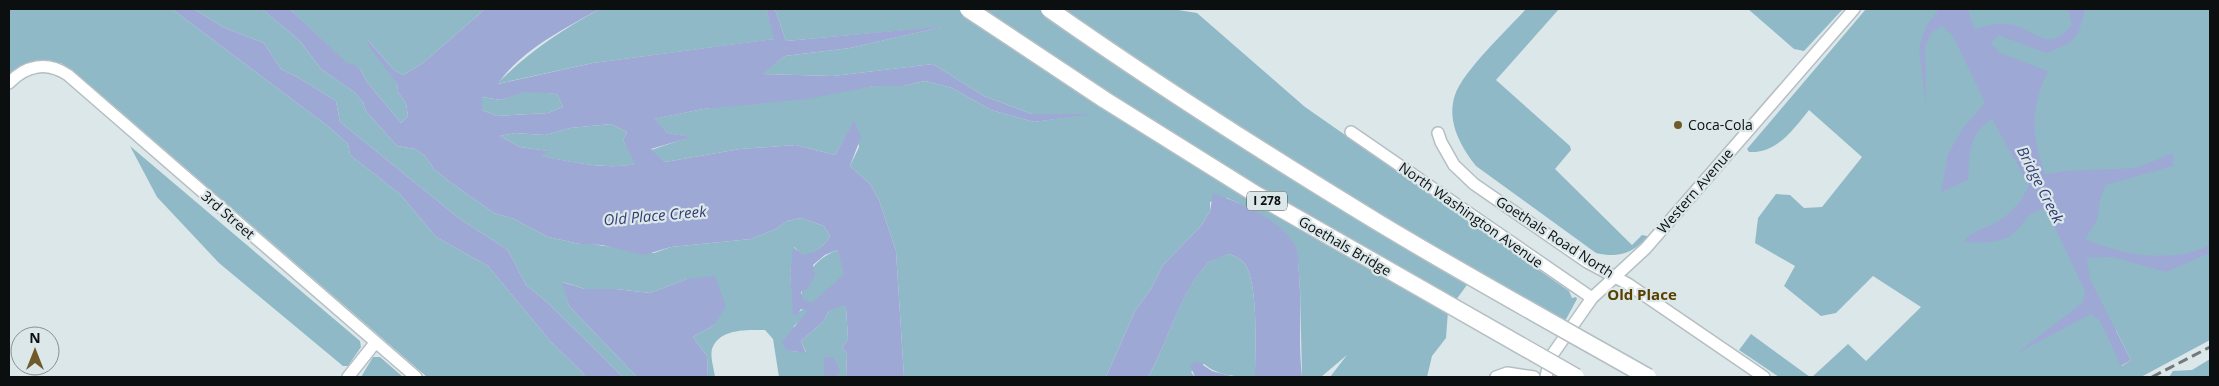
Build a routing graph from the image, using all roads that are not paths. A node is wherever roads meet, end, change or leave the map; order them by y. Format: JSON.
{"nodes":[{"id":1,"x":968,"y":9,"type":"edge"},
{"id":2,"x":1049,"y":9,"type":"edge"},
{"id":3,"x":1854,"y":9,"type":"edge"},
{"id":4,"x":9,"y":83,"type":"edge"},
{"id":5,"x":1351,"y":132,"type":"dead end"},
{"id":6,"x":1438,"y":132,"type":"dead end"},
{"id":7,"x":1614,"y":276,"type":"junction"},
{"id":8,"x":1592,"y":298,"type":"junction"},
{"id":9,"x":375,"y":342,"type":"junction"},
{"id":10,"x":348,"y":377,"type":"edge"},
{"id":11,"x":416,"y":377,"type":"edge"},
{"id":12,"x":1496,"y":377,"type":"edge"},
{"id":13,"x":1534,"y":377,"type":"edge"},
{"id":14,"x":1546,"y":377,"type":"edge"},
{"id":15,"x":1576,"y":377,"type":"edge"},
{"id":16,"x":1648,"y":377,"type":"edge"},
{"id":17,"x":1764,"y":377,"type":"edge"}],
"edges":[{"from":1,"to":15,"type":"highway","name":"Goethals Bridge","number":"I 278","bridge":true},
{"from":2,"to":16,"type":"highway","bridge":true},
{"from":3,"to":7,"type":"street","name":"Western Avenue"},
{"from":4,"to":9,"type":"street","name":"3rd Street"},
{"from":5,"to":8,"type":"street","name":"North Washington Avenue"},
{"from":6,"to":7,"type":"street","name":"Goethals Road North"},
{"from":7,"to":8,"type":"street","name":"Western Avenue"},
{"from":7,"to":17,"type":"street","name":"Goethals Road North"},
{"from":8,"to":14,"type":"street","name":"Western Avenue"},
{"from":9,"to":10,"type":"street"},
{"from":9,"to":11,"type":"street","name":"3rd Street"},
{"from":12,"to":13,"type":"street"}]}
